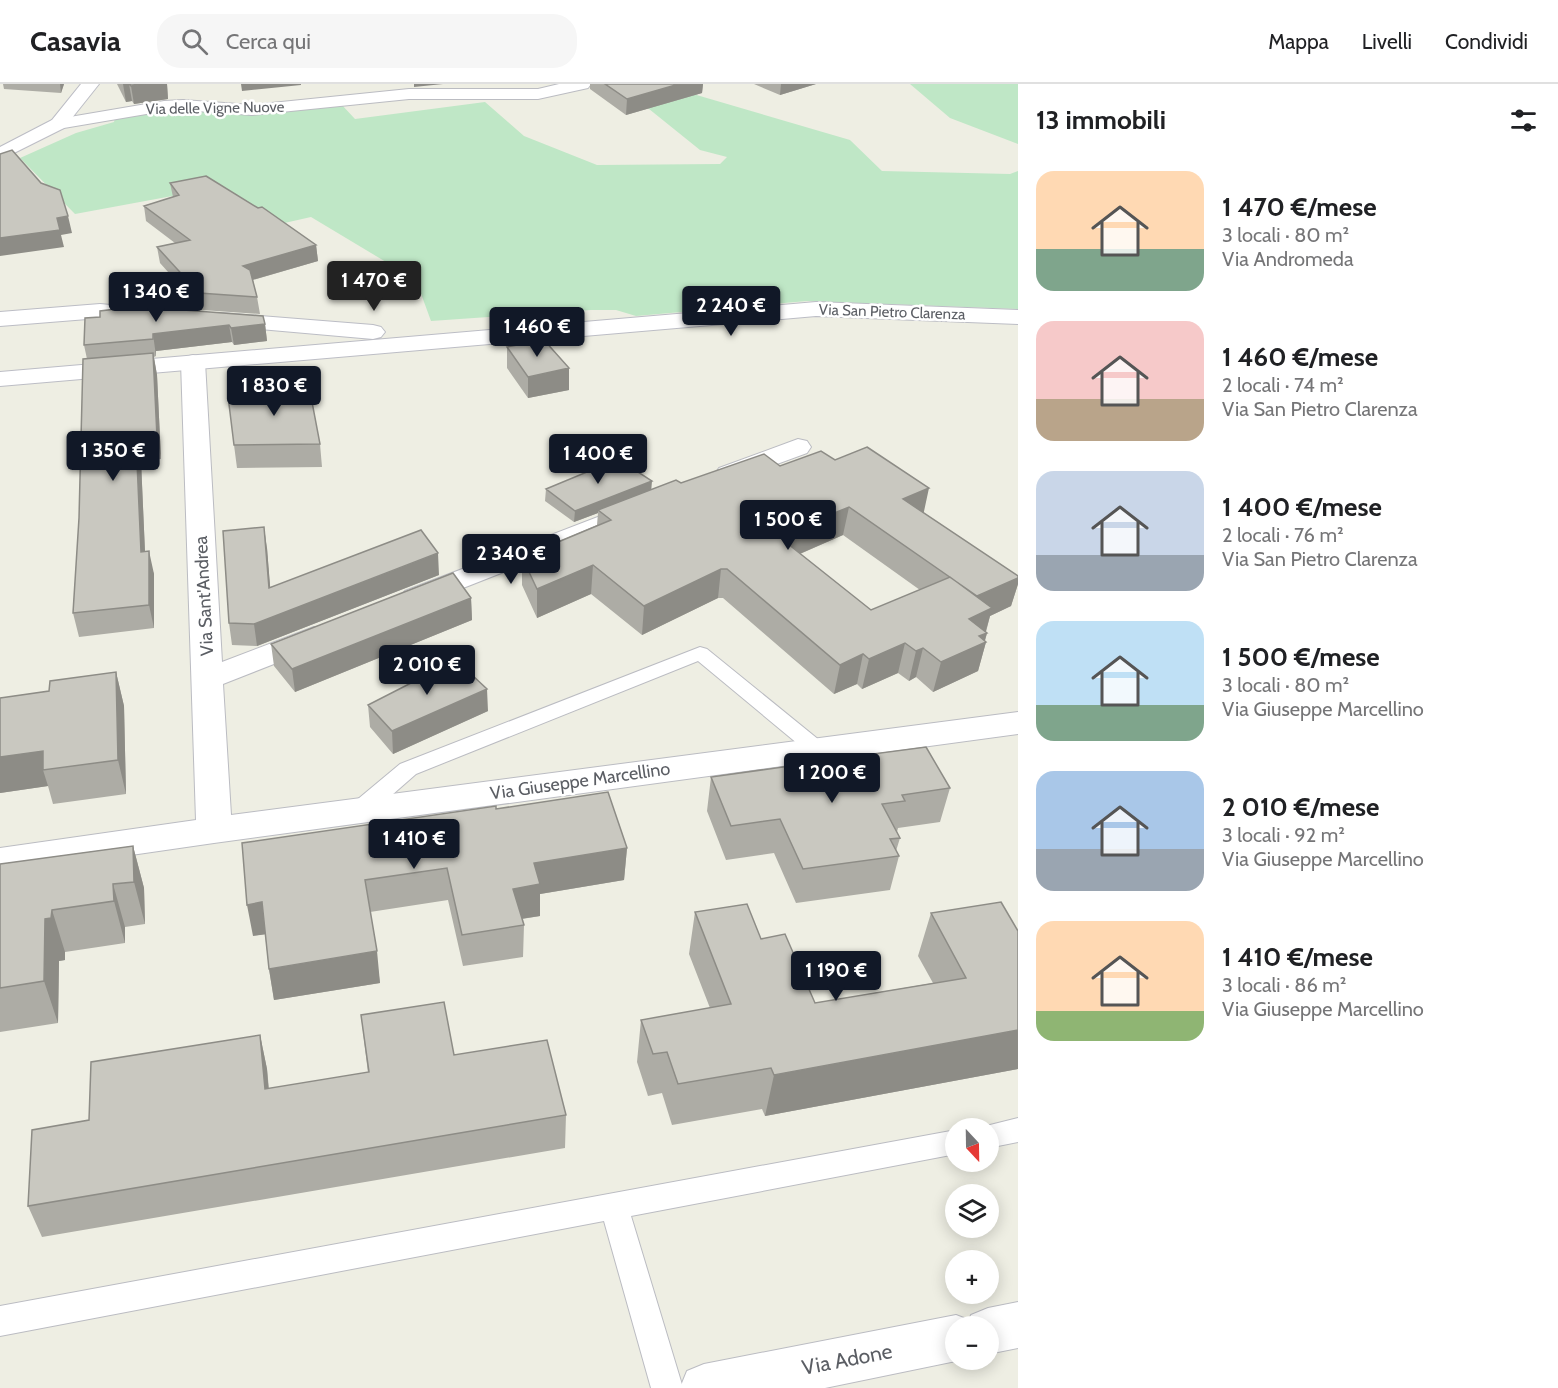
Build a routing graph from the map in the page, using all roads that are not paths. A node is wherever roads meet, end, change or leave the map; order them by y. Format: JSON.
{"nodes":[{"id":1,"x":90,"y":84,"type":"edge"},
{"id":2,"x":582,"y":84,"type":"edge"},
{"id":3,"x":58,"y":124,"type":"junction"},
{"id":4,"x":0,"y":154,"type":"edge"},
{"id":5,"x":171,"y":316,"type":"edge"},
{"id":6,"x":1018,"y":317,"type":"edge"},
{"id":7,"x":0,"y":319,"type":"edge"},
{"id":8,"x":205,"y":319,"type":"edge"},
{"id":9,"x":303,"y":327,"type":"junction"},
{"id":10,"x":443,"y":339,"type":"junction"},
{"id":11,"x":307,"y":353,"type":"junction"},
{"id":12,"x":193,"y":362,"type":"junction"},
{"id":13,"x":0,"y":379,"type":"edge"},
{"id":14,"x":798,"y":447,"type":"dead end"},
{"id":15,"x":709,"y":482,"type":"edge"},
{"id":16,"x":642,"y":508,"type":"edge"},
{"id":17,"x":386,"y":609,"type":"edge"},
{"id":18,"x":341,"y":627,"type":"edge"},
{"id":19,"x":207,"y":679,"type":"junction"},
{"id":20,"x":1018,"y":723,"type":"edge"},
{"id":21,"x":817,"y":749,"type":"junction"},
{"id":22,"x":360,"y":810,"type":"junction"},
{"id":23,"x":214,"y":830,"type":"junction"},
{"id":24,"x":0,"y":861,"type":"edge"},
{"id":25,"x":1018,"y":1131,"type":"edge"},
{"id":26,"x":999,"y":1134,"type":"edge"},
{"id":27,"x":945,"y":1144,"type":"edge"},
{"id":28,"x":614,"y":1206,"type":"junction"},
{"id":29,"x":0,"y":1321,"type":"edge"},
{"id":30,"x":1018,"y":1325,"type":"edge"},
{"id":31,"x":999,"y":1329,"type":"edge"},
{"id":32,"x":945,"y":1340,"type":"edge"},
{"id":33,"x":667,"y":1388,"type":"edge"},
{"id":34,"x":704,"y":1388,"type":"edge"}],
"edges":[{"from":1,"to":3,"type":"street"},
{"from":2,"to":3,"type":"street","name":"Via delle Vigne Nuove"},
{"from":3,"to":4,"type":"street","name":"Via delle Vigne Nuove"},
{"from":5,"to":7,"type":"street"},
{"from":6,"to":10,"type":"street","name":"Via San Pietro Clarenza"},
{"from":8,"to":9,"type":"street"},
{"from":9,"to":10,"type":"street"},
{"from":9,"to":11,"type":"street"},
{"from":10,"to":11,"type":"street"},
{"from":11,"to":12,"type":"street"},
{"from":12,"to":13,"type":"street"},
{"from":12,"to":19,"type":"street","name":"Via Sant'Andrea"},
{"from":14,"to":15,"type":"street"},
{"from":16,"to":17,"type":"street"},
{"from":18,"to":19,"type":"street"},
{"from":19,"to":23,"type":"street","name":"Via Sant'Andrea"},
{"from":20,"to":21,"type":"street","name":"Via Giuseppe Marcellino"},
{"from":21,"to":22,"type":"street","name":"Via Giuseppe Marcellino"},
{"from":21,"to":22,"type":"lane"},
{"from":22,"to":23,"type":"street","name":"Via Giuseppe Marcellino"},
{"from":23,"to":24,"type":"street","name":"Via Giuseppe Marcellino"},
{"from":25,"to":26,"type":"lane"},
{"from":27,"to":28,"type":"lane"},
{"from":28,"to":29,"type":"lane"},
{"from":28,"to":33,"type":"lane"},
{"from":30,"to":31,"type":"street"},
{"from":32,"to":34,"type":"street","name":"Via Adone"}]}
